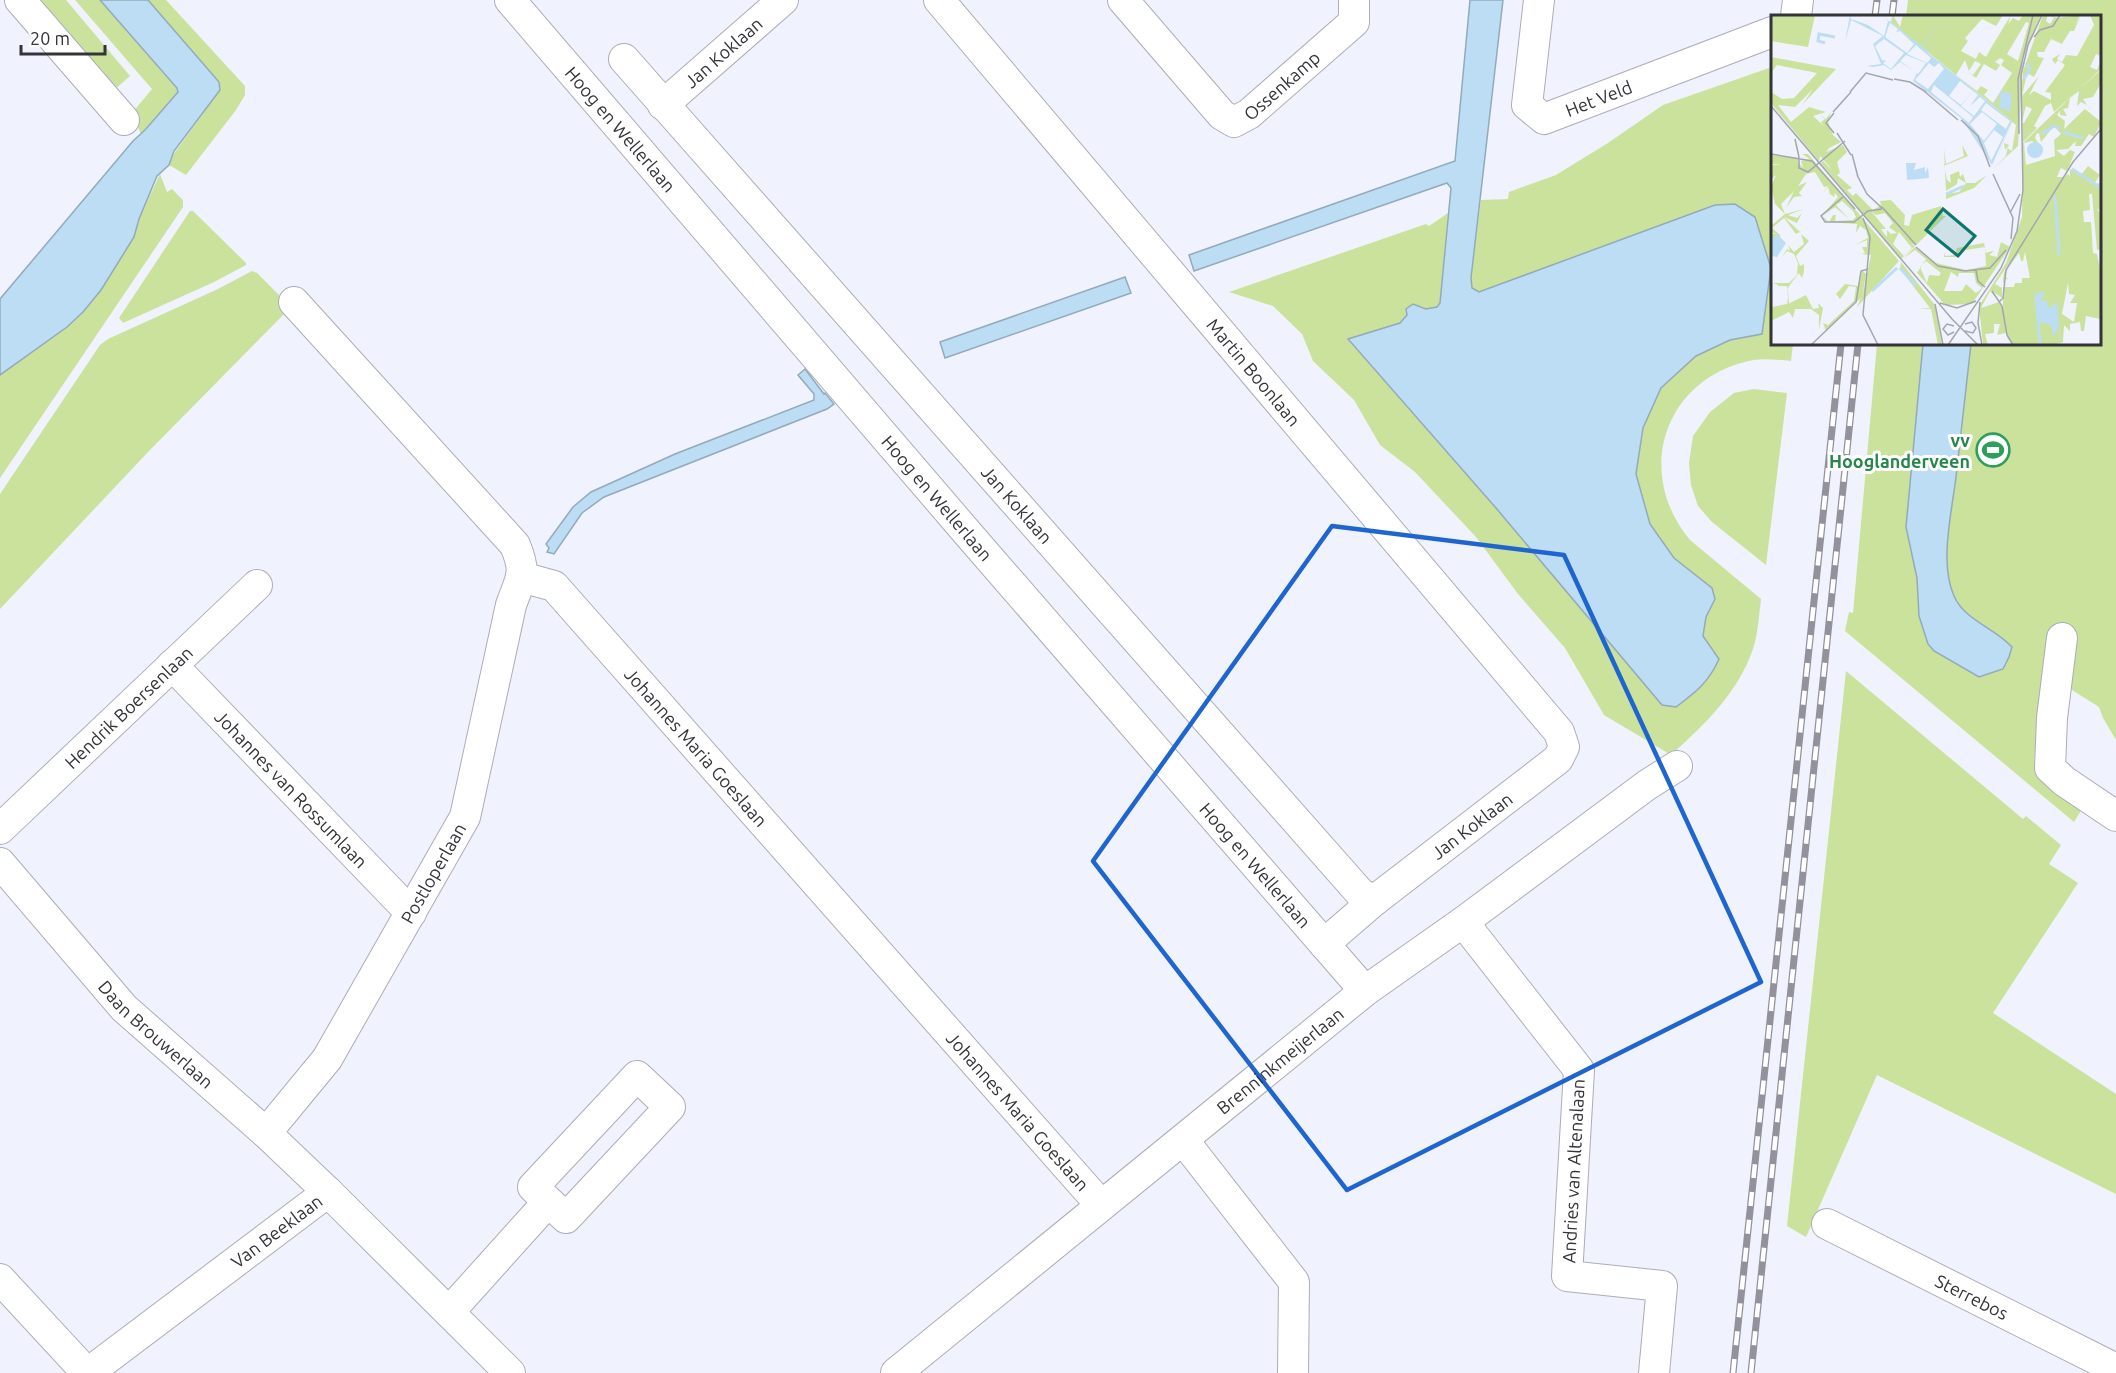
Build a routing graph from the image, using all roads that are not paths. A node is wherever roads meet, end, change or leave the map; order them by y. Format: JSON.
{"nodes":[{"id":1,"x":20,"y":0,"type":"edge"},
{"id":2,"x":510,"y":0,"type":"edge"},
{"id":3,"x":783,"y":0,"type":"edge"},
{"id":4,"x":939,"y":0,"type":"edge"},
{"id":5,"x":1124,"y":0,"type":"edge"},
{"id":6,"x":1354,"y":0,"type":"edge"},
{"id":7,"x":1539,"y":0,"type":"edge"},
{"id":8,"x":1798,"y":0,"type":"edge"},
{"id":9,"x":1796,"y":15,"type":"edge"},
{"id":10,"x":1771,"y":33,"type":"edge"},
{"id":11,"x":624,"y":59,"type":"dead end"},
{"id":12,"x":663,"y":105,"type":"junction"},
{"id":13,"x":124,"y":120,"type":"dead end"},
{"id":14,"x":294,"y":302,"type":"dead end"},
{"id":15,"x":521,"y":577,"type":"junction"},
{"id":16,"x":257,"y":585,"type":"dead end"},
{"id":17,"x":2062,"y":638,"type":"dead end"},
{"id":18,"x":172,"y":665,"type":"junction"},
{"id":19,"x":1564,"y":747,"type":"joint"},
{"id":20,"x":1677,"y":766,"type":"dead end"},
{"id":21,"x":2116,"y":816,"type":"edge"},
{"id":22,"x":0,"y":830,"type":"edge"},
{"id":23,"x":0,"y":863,"type":"edge"},
{"id":24,"x":1375,"y":900,"type":"junction"},
{"id":25,"x":411,"y":913,"type":"junction"},
{"id":26,"x":1463,"y":922,"type":"junction"},
{"id":27,"x":1324,"y":944,"type":"junction"},
{"id":28,"x":1365,"y":992,"type":"junction"},
{"id":29,"x":266,"y":1133,"type":"junction"},
{"id":30,"x":1184,"y":1141,"type":"junction"},
{"id":31,"x":328,"y":1192,"type":"junction"},
{"id":32,"x":548,"y":1202,"type":"junction"},
{"id":33,"x":1101,"y":1205,"type":"junction"},
{"id":34,"x":1827,"y":1224,"type":"dead end"},
{"id":35,"x":0,"y":1279,"type":"edge"},
{"id":36,"x":449,"y":1312,"type":"junction"},
{"id":37,"x":2116,"y":1369,"type":"edge"},
{"id":38,"x":88,"y":1373,"type":"edge"},
{"id":39,"x":510,"y":1373,"type":"edge"},
{"id":40,"x":896,"y":1373,"type":"edge"},
{"id":41,"x":1293,"y":1373,"type":"edge"},
{"id":42,"x":1654,"y":1373,"type":"edge"}],
"edges":[{"from":1,"to":13,"type":"street"},
{"from":2,"to":27,"type":"street","name":"Hoog en Wellerlaan"},
{"from":3,"to":12,"type":"street","name":"Jan Koklaan"},
{"from":4,"to":19,"type":"street","name":"Martin Boonlaan"},
{"from":5,"to":6,"type":"street","name":"Ossenkamp"},
{"from":7,"to":10,"type":"street","name":"Het Veld"},
{"from":8,"to":9,"type":"street"},
{"from":11,"to":12,"type":"street","name":"Jan Koklaan"},
{"from":12,"to":24,"type":"street","name":"Jan Koklaan"},
{"from":14,"to":15,"type":"street"},
{"from":15,"to":25,"type":"street","name":"Postloperlaan"},
{"from":15,"to":33,"type":"street","name":"Johannes Maria Goeslaan"},
{"from":16,"to":18,"type":"street","name":"Hendrik Boersenlaan"},
{"from":17,"to":21,"type":"street"},
{"from":18,"to":22,"type":"street","name":"Hendrik Boersenlaan"},
{"from":18,"to":25,"type":"street","name":"Johannes van Rossumlaan"},
{"from":19,"to":24,"type":"street","name":"Jan Koklaan"},
{"from":20,"to":26,"type":"street","name":"Brenninkmeijerlaan"},
{"from":23,"to":29,"type":"street","name":"Daan Brouwerlaan"},
{"from":24,"to":27,"type":"street","name":"Jan Koklaan"},
{"from":25,"to":29,"type":"street","name":"Postloperlaan"},
{"from":26,"to":28,"type":"street","name":"Brenninkmeijerlaan"},
{"from":26,"to":42,"type":"street","name":"Andries van Altenalaan"},
{"from":27,"to":28,"type":"street","name":"Hoog en Wellerlaan"},
{"from":28,"to":30,"type":"street","name":"Brenninkmeijerlaan"},
{"from":29,"to":31,"type":"street","name":"Daan Brouwerlaan"},
{"from":30,"to":33,"type":"street","name":"Brenninkmeijerlaan"},
{"from":30,"to":41,"type":"street"},
{"from":31,"to":36,"type":"street","name":"Van Beeklaan"},
{"from":31,"to":38,"type":"street","name":"Van Beeklaan"},
{"from":32,"to":32,"type":"street"},
{"from":32,"to":36,"type":"street"},
{"from":33,"to":40,"type":"street","name":"Brenninkmeijerlaan"},
{"from":34,"to":37,"type":"street","name":"Sterrebos"},
{"from":35,"to":38,"type":"street"},
{"from":36,"to":39,"type":"street","name":"Van Beeklaan"}]}
